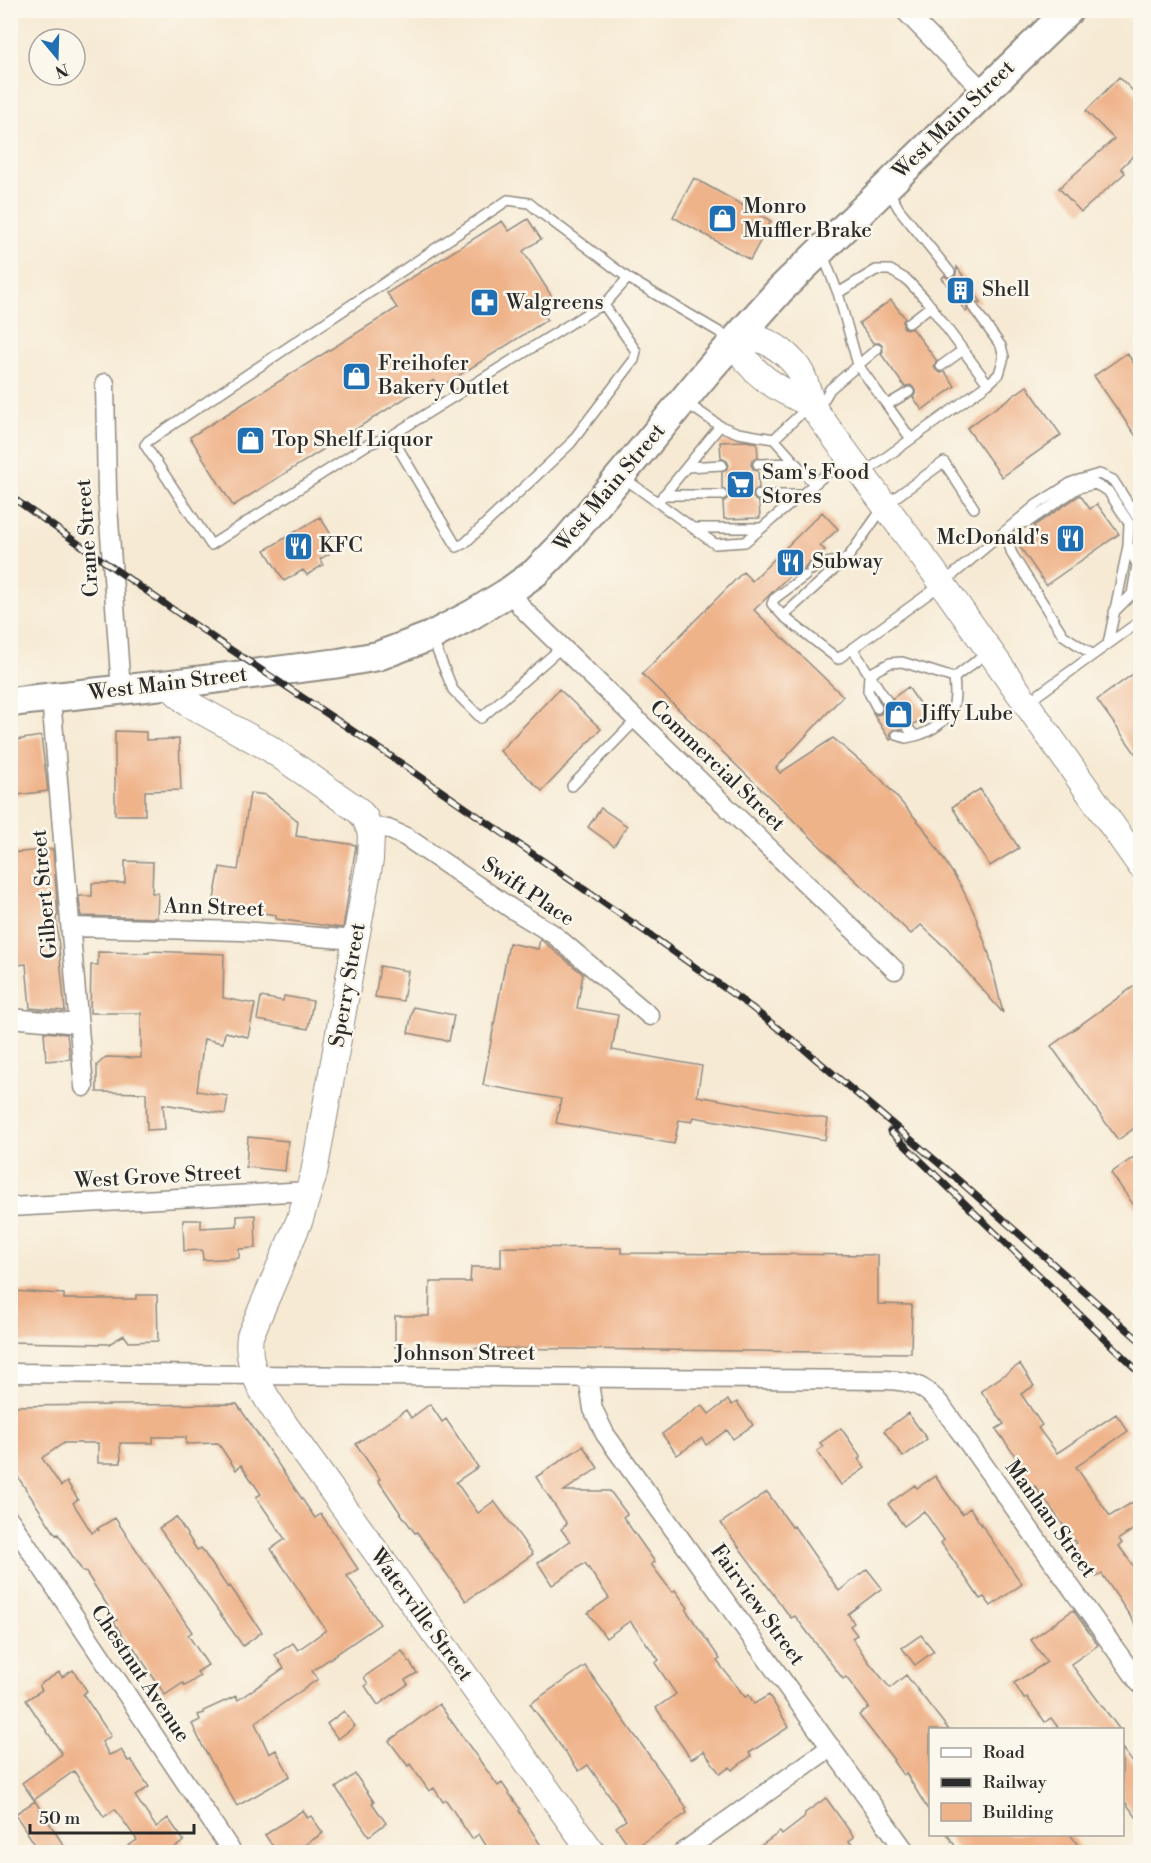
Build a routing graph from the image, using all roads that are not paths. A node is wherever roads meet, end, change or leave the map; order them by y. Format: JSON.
{"nodes":[{"id":1,"x":904,"y":10,"type":"edge"},
{"id":2,"x":1069,"y":10,"type":"edge"},
{"id":3,"x":984,"y":92,"type":"junction"},
{"id":4,"x":885,"y":187,"type":"junction"},
{"id":5,"x":820,"y":250,"type":"junction"},
{"id":6,"x":950,"y":272,"type":"dead end"},
{"id":7,"x":628,"y":278,"type":"junction"},
{"id":8,"x":838,"y":293,"type":"junction"},
{"id":9,"x":604,"y":306,"type":"junction"},
{"id":10,"x":931,"y":306,"type":"junction"},
{"id":11,"x":973,"y":307,"type":"dead end"},
{"id":12,"x":909,"y":324,"type":"dead end"},
{"id":13,"x":734,"y":341,"type":"junction"},
{"id":14,"x":877,"y":349,"type":"dead end"},
{"id":15,"x":963,"y":350,"type":"junction"},
{"id":16,"x":858,"y":365,"type":"junction"},
{"id":17,"x":940,"y":366,"type":"dead end"},
{"id":18,"x":105,"y":383,"type":"dead end"},
{"id":19,"x":988,"y":384,"type":"junction"},
{"id":20,"x":909,"y":392,"type":"dead end"},
{"id":21,"x":683,"y":400,"type":"junction"},
{"id":22,"x":887,"y":405,"type":"junction"},
{"id":23,"x":814,"y":408,"type":"junction"},
{"id":24,"x":720,"y":426,"type":"junction"},
{"id":25,"x":391,"y":436,"type":"junction"},
{"id":26,"x":774,"y":439,"type":"junction"},
{"id":27,"x":911,"y":439,"type":"junction"},
{"id":28,"x":796,"y":463,"type":"junction"},
{"id":29,"x":758,"y":464,"type":"dead end"},
{"id":30,"x":722,"y":465,"type":"dead end"},
{"id":31,"x":855,"y":465,"type":"junction"},
{"id":32,"x":687,"y":467,"type":"junction"},
{"id":33,"x":622,"y":476,"type":"junction"},
{"id":34,"x":814,"y":484,"type":"junction"},
{"id":35,"x":722,"y":495,"type":"dead end"},
{"id":36,"x":759,"y":495,"type":"dead end"},
{"id":37,"x":802,"y":495,"type":"junction"},
{"id":38,"x":661,"y":499,"type":"junction"},
{"id":39,"x":885,"y":505,"type":"junction"},
{"id":40,"x":974,"y":508,"type":"dead end"},
{"id":41,"x":1140,"y":522,"type":"edge"},
{"id":42,"x":1015,"y":524,"type":"junction"},
{"id":43,"x":693,"y":528,"type":"junction"},
{"id":44,"x":761,"y":528,"type":"junction"},
{"id":45,"x":1005,"y":532,"type":"junction"},
{"id":46,"x":843,"y":560,"type":"junction"},
{"id":47,"x":942,"y":584,"type":"junction"},
{"id":48,"x":511,"y":591,"type":"junction"},
{"id":49,"x":783,"y":616,"type":"junction"},
{"id":50,"x":1140,"y":621,"type":"edge"},
{"id":51,"x":431,"y":636,"type":"junction"},
{"id":52,"x":1108,"y":644,"type":"junction"},
{"id":53,"x":562,"y":647,"type":"junction"},
{"id":54,"x":852,"y":648,"type":"junction"},
{"id":55,"x":990,"y":651,"type":"junction"},
{"id":56,"x":1093,"y":655,"type":"junction"},
{"id":57,"x":869,"y":674,"type":"junction"},
{"id":58,"x":954,"y":678,"type":"junction"},
{"id":59,"x":172,"y":684,"type":"junction"},
{"id":60,"x":121,"y":690,"type":"junction"},
{"id":61,"x":51,"y":698,"type":"junction"},
{"id":62,"x":887,"y":701,"type":"dead end"},
{"id":63,"x":10,"y":702,"type":"edge"},
{"id":64,"x":1026,"y":703,"type":"junction"},
{"id":65,"x":877,"y":708,"type":"dead end"},
{"id":66,"x":636,"y":719,"type":"junction"},
{"id":67,"x":897,"y":735,"type":"dead end"},
{"id":68,"x":572,"y":786,"type":"dead end"},
{"id":69,"x":369,"y":825,"type":"junction"},
{"id":70,"x":1140,"y":865,"type":"edge"},
{"id":71,"x":70,"y":927,"type":"junction"},
{"id":72,"x":356,"y":940,"type":"junction"},
{"id":73,"x":895,"y":970,"type":"dead end"},
{"id":74,"x":650,"y":1016,"type":"dead end"},
{"id":75,"x":10,"y":1018,"type":"edge"},
{"id":76,"x":79,"y":1024,"type":"junction"},
{"id":77,"x":84,"y":1087,"type":"dead end"},
{"id":78,"x":309,"y":1191,"type":"junction"},
{"id":79,"x":10,"y":1207,"type":"edge"},
{"id":80,"x":10,"y":1373,"type":"edge"},
{"id":81,"x":255,"y":1375,"type":"junction"},
{"id":82,"x":588,"y":1377,"type":"junction"},
{"id":83,"x":918,"y":1385,"type":"joint"},
{"id":84,"x":10,"y":1520,"type":"edge"},
{"id":85,"x":1140,"y":1684,"type":"edge"},
{"id":86,"x":831,"y":1747,"type":"junction"},
{"id":87,"x":232,"y":1852,"type":"edge"},
{"id":88,"x":592,"y":1852,"type":"edge"},
{"id":89,"x":683,"y":1852,"type":"edge"},
{"id":90,"x":906,"y":1852,"type":"edge"}],
"edges":[{"from":1,"to":3,"type":"street"},
{"from":2,"to":3,"type":"main road","name":"West Main Street"},
{"from":3,"to":4,"type":"main road","name":"West Main Street"},
{"from":4,"to":5,"type":"main road","name":"West Main Street"},
{"from":4,"to":6,"type":"lane"},
{"from":5,"to":8,"type":"lane"},
{"from":5,"to":13,"type":"main road","name":"West Main Street"},
{"from":7,"to":9,"type":"lane"},
{"from":7,"to":13,"type":"lane"},
{"from":7,"to":25,"type":"lane"},
{"from":8,"to":10,"type":"lane"},
{"from":8,"to":16,"type":"lane"},
{"from":9,"to":25,"type":"lane"},
{"from":9,"to":25,"type":"lane"},
{"from":10,"to":12,"type":"lane"},
{"from":10,"to":15,"type":"lane"},
{"from":11,"to":19,"type":"lane"},
{"from":13,"to":21,"type":"main road","name":"West Main Street"},
{"from":13,"to":23,"type":"street"},
{"from":14,"to":16,"type":"lane"},
{"from":15,"to":17,"type":"lane"},
{"from":15,"to":19,"type":"lane"},
{"from":16,"to":22,"type":"lane"},
{"from":16,"to":23,"type":"lane"},
{"from":18,"to":60,"type":"street","name":"Crane Street"},
{"from":19,"to":27,"type":"lane"},
{"from":20,"to":22,"type":"lane"},
{"from":21,"to":24,"type":"lane"},
{"from":21,"to":33,"type":"main road","name":"West Main Street"},
{"from":22,"to":27,"type":"lane"},
{"from":23,"to":26,"type":"lane"},
{"from":23,"to":31,"type":"street"},
{"from":24,"to":26,"type":"lane"},
{"from":24,"to":32,"type":"lane"},
{"from":26,"to":28,"type":"lane"},
{"from":27,"to":31,"type":"lane"},
{"from":28,"to":29,"type":"lane"},
{"from":28,"to":34,"type":"lane"},
{"from":30,"to":32,"type":"lane"},
{"from":31,"to":34,"type":"lane"},
{"from":31,"to":39,"type":"street"},
{"from":32,"to":38,"type":"lane"},
{"from":33,"to":38,"type":"lane"},
{"from":33,"to":48,"type":"main road","name":"West Main Street"},
{"from":34,"to":37,"type":"lane"},
{"from":35,"to":38,"type":"lane"},
{"from":36,"to":37,"type":"lane"},
{"from":37,"to":44,"type":"lane"},
{"from":38,"to":43,"type":"lane"},
{"from":39,"to":40,"type":"lane"},
{"from":39,"to":46,"type":"lane"},
{"from":39,"to":47,"type":"street"},
{"from":41,"to":42,"type":"lane"},
{"from":42,"to":45,"type":"lane"},
{"from":42,"to":52,"type":"lane"},
{"from":43,"to":44,"type":"lane"},
{"from":43,"to":44,"type":"lane"},
{"from":45,"to":47,"type":"lane"},
{"from":45,"to":56,"type":"lane"},
{"from":46,"to":49,"type":"lane"},
{"from":46,"to":49,"type":"lane"},
{"from":47,"to":54,"type":"lane"},
{"from":47,"to":55,"type":"street"},
{"from":48,"to":51,"type":"main road","name":"West Main Street"},
{"from":48,"to":53,"type":"street","name":"Commercial Street"},
{"from":49,"to":54,"type":"lane"},
{"from":50,"to":52,"type":"lane"},
{"from":51,"to":53,"type":"lane"},
{"from":51,"to":59,"type":"main road","name":"West Main Street"},
{"from":52,"to":56,"type":"lane"},
{"from":53,"to":66,"type":"street","name":"Commercial Street"},
{"from":54,"to":57,"type":"lane"},
{"from":55,"to":58,"type":"lane"},
{"from":55,"to":64,"type":"street"},
{"from":56,"to":64,"type":"lane"},
{"from":57,"to":58,"type":"lane"},
{"from":57,"to":62,"type":"lane"},
{"from":57,"to":65,"type":"lane"},
{"from":58,"to":67,"type":"lane"},
{"from":59,"to":60,"type":"main road","name":"West Main Street"},
{"from":59,"to":69,"type":"street"},
{"from":60,"to":61,"type":"main road","name":"West Main Street"},
{"from":61,"to":63,"type":"main road","name":"West Main Street"},
{"from":61,"to":71,"type":"street","name":"Gilbert Street"},
{"from":64,"to":70,"type":"street"},
{"from":66,"to":68,"type":"lane"},
{"from":66,"to":73,"type":"street","name":"Commercial Street"},
{"from":69,"to":72,"type":"street","name":"Sperry Street"},
{"from":69,"to":74,"type":"street","name":"Swift Place"},
{"from":71,"to":72,"type":"street","name":"Ann Street"},
{"from":71,"to":76,"type":"street","name":"Gilbert Street"},
{"from":72,"to":78,"type":"street","name":"Sperry Street"},
{"from":75,"to":76,"type":"street"},
{"from":76,"to":77,"type":"street","name":"Gilbert Street"},
{"from":78,"to":79,"type":"street","name":"West Grove Street"},
{"from":78,"to":81,"type":"street","name":"Sperry Street"},
{"from":80,"to":81,"type":"street","name":"Johnson Street"},
{"from":81,"to":82,"type":"street","name":"Johnson Street"},
{"from":81,"to":88,"type":"street","name":"Waterville Street"},
{"from":82,"to":83,"type":"street","name":"Johnson Street"},
{"from":82,"to":86,"type":"street","name":"Fairview Street"},
{"from":83,"to":85,"type":"street","name":"Manhan Street"},
{"from":84,"to":87,"type":"street","name":"Chestnut Avenue"},
{"from":86,"to":89,"type":"street"},
{"from":86,"to":90,"type":"street","name":"Fairview Street"}]}
